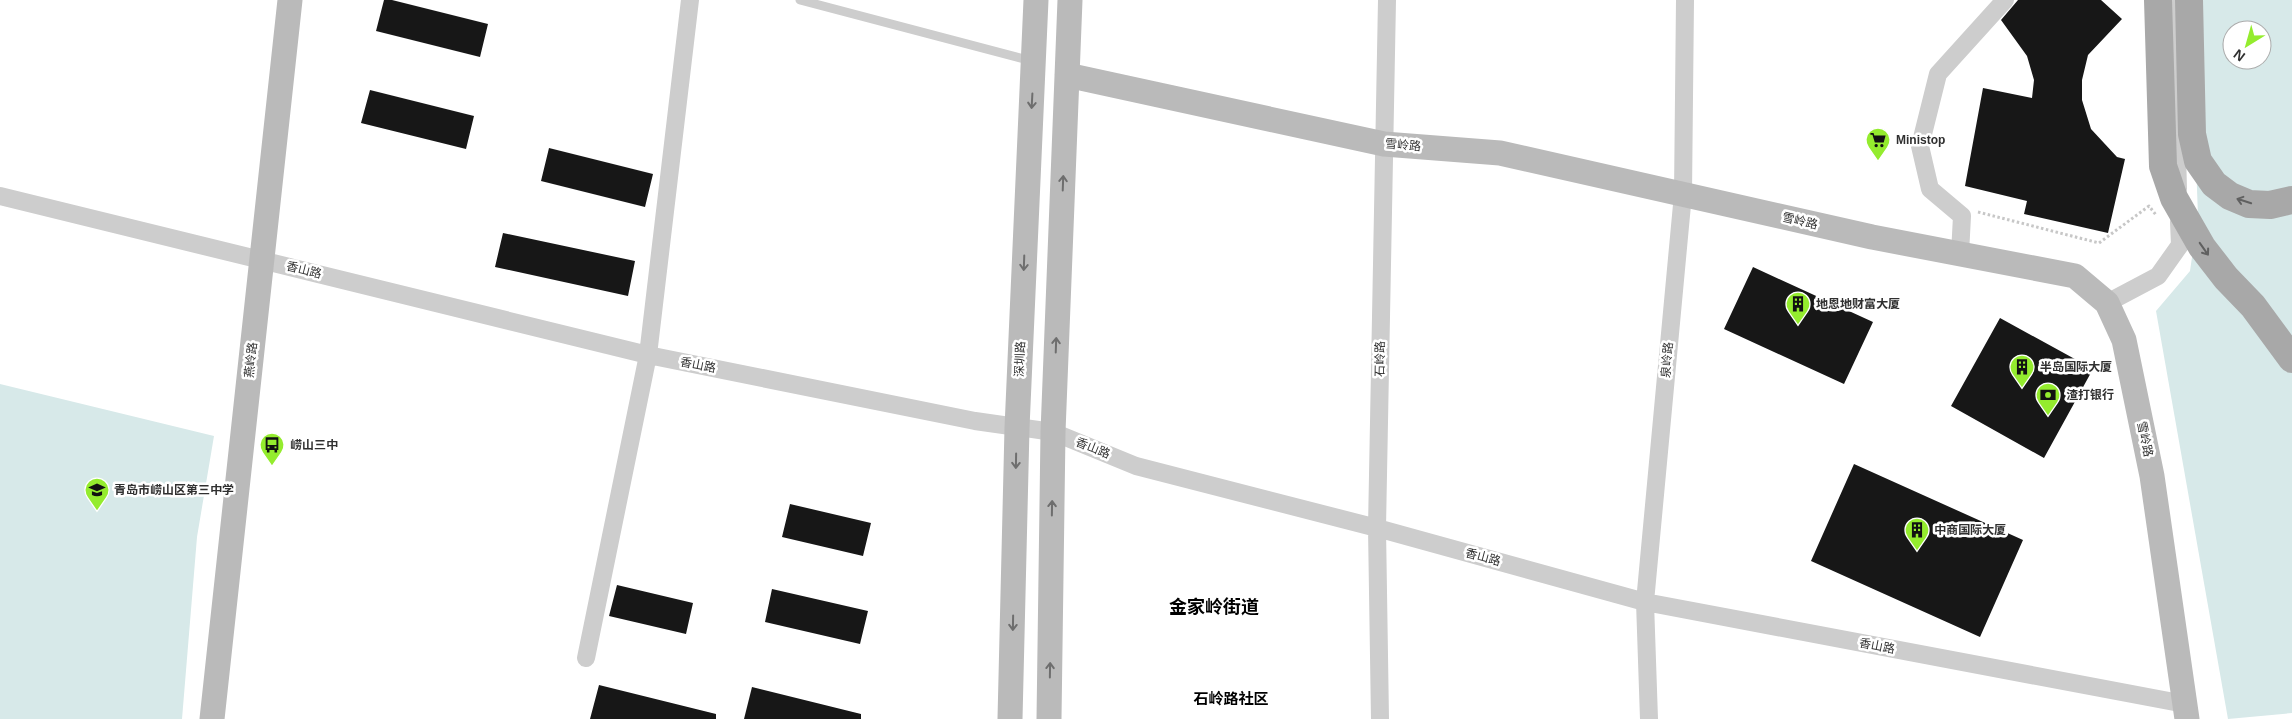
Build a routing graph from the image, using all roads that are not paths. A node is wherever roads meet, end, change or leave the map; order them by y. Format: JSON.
{"nodes":[{"id":1,"x":290,"y":0,"type":"edge"},
{"id":2,"x":690,"y":0,"type":"edge"},
{"id":3,"x":800,"y":0,"type":"edge"},
{"id":4,"x":1036,"y":0,"type":"edge"},
{"id":5,"x":1070,"y":0,"type":"edge"},
{"id":6,"x":1387,"y":0,"type":"edge"},
{"id":7,"x":1686,"y":0,"type":"edge"},
{"id":8,"x":2005,"y":0,"type":"edge"},
{"id":9,"x":2158,"y":0,"type":"edge"},
{"id":10,"x":2172,"y":0,"type":"edge"},
{"id":11,"x":2189,"y":0,"type":"edge"},
{"id":12,"x":1033,"y":61,"type":"junction"},
{"id":13,"x":1067,"y":75,"type":"junction"},
{"id":14,"x":1384,"y":144,"type":"junction"},
{"id":15,"x":2178,"y":190,"type":"dead end"},
{"id":16,"x":1683,"y":194,"type":"junction"},
{"id":17,"x":0,"y":196,"type":"edge"},
{"id":18,"x":2292,"y":200,"type":"edge"},
{"id":19,"x":2179,"y":222,"type":"dead end"},
{"id":20,"x":1960,"y":254,"type":"junction"},
{"id":21,"x":262,"y":260,"type":"junction"},
{"id":22,"x":2107,"y":303,"type":"junction"},
{"id":23,"x":648,"y":355,"type":"junction"},
{"id":24,"x":2292,"y":359,"type":"edge"},
{"id":25,"x":1017,"y":428,"type":"junction"},
{"id":26,"x":1053,"y":432,"type":"junction"},
{"id":27,"x":1377,"y":528,"type":"junction"},
{"id":28,"x":1645,"y":602,"type":"junction"},
{"id":29,"x":586,"y":658,"type":"dead end"},
{"id":30,"x":2186,"y":712,"type":"edge"},
{"id":31,"x":212,"y":719,"type":"edge"},
{"id":32,"x":1010,"y":719,"type":"edge"},
{"id":33,"x":1049,"y":719,"type":"edge"},
{"id":34,"x":1380,"y":719,"type":"edge"},
{"id":35,"x":1649,"y":719,"type":"edge"}],
"edges":[{"from":1,"to":21,"type":"street","name":"燕岭路"},
{"from":2,"to":23,"type":"street"},
{"from":3,"to":12,"type":"lane"},
{"from":4,"to":12,"type":"street","name":"深圳路"},
{"from":5,"to":13,"type":"street"},
{"from":6,"to":14,"type":"street","name":"石岭路","number":"石岭路"},
{"from":7,"to":16,"type":"street","name":"泉岭路"},
{"from":8,"to":20,"type":"street"},
{"from":9,"to":24,"type":"main road","one_way":true},
{"from":10,"to":15,"type":"street"},
{"from":18,"to":11,"type":"main road","one_way":true},
{"from":12,"to":25,"type":"street","name":"深圳路","one_way":true},
{"from":13,"to":14,"type":"street","name":"雪岭路"},
{"from":26,"to":13,"type":"street","one_way":true},
{"from":14,"to":16,"type":"street","name":"雪岭路"},
{"from":14,"to":27,"type":"street","name":"石岭路","number":"石岭路"},
{"from":16,"to":20,"type":"street","name":"雪岭路"},
{"from":16,"to":28,"type":"street","name":"泉岭路"},
{"from":17,"to":21,"type":"street","name":"香山路"},
{"from":19,"to":22,"type":"street"},
{"from":20,"to":22,"type":"street","name":"雪岭路"},
{"from":21,"to":23,"type":"street","name":"香山路"},
{"from":21,"to":31,"type":"street","name":"燕岭路"},
{"from":22,"to":30,"type":"street","name":"雪岭路"},
{"from":23,"to":25,"type":"street","name":"香山路"},
{"from":23,"to":29,"type":"street"},
{"from":25,"to":26,"type":"street","name":"香山路"},
{"from":25,"to":32,"type":"street","name":"深圳路","one_way":true},
{"from":26,"to":27,"type":"street","name":"香山路"},
{"from":33,"to":26,"type":"street","one_way":true},
{"from":27,"to":28,"type":"street","name":"香山路"},
{"from":27,"to":34,"type":"street","name":"石岭路","number":"石岭路"},
{"from":28,"to":30,"type":"street","name":"香山路"},
{"from":28,"to":35,"type":"street","name":"泉岭路"}]}
